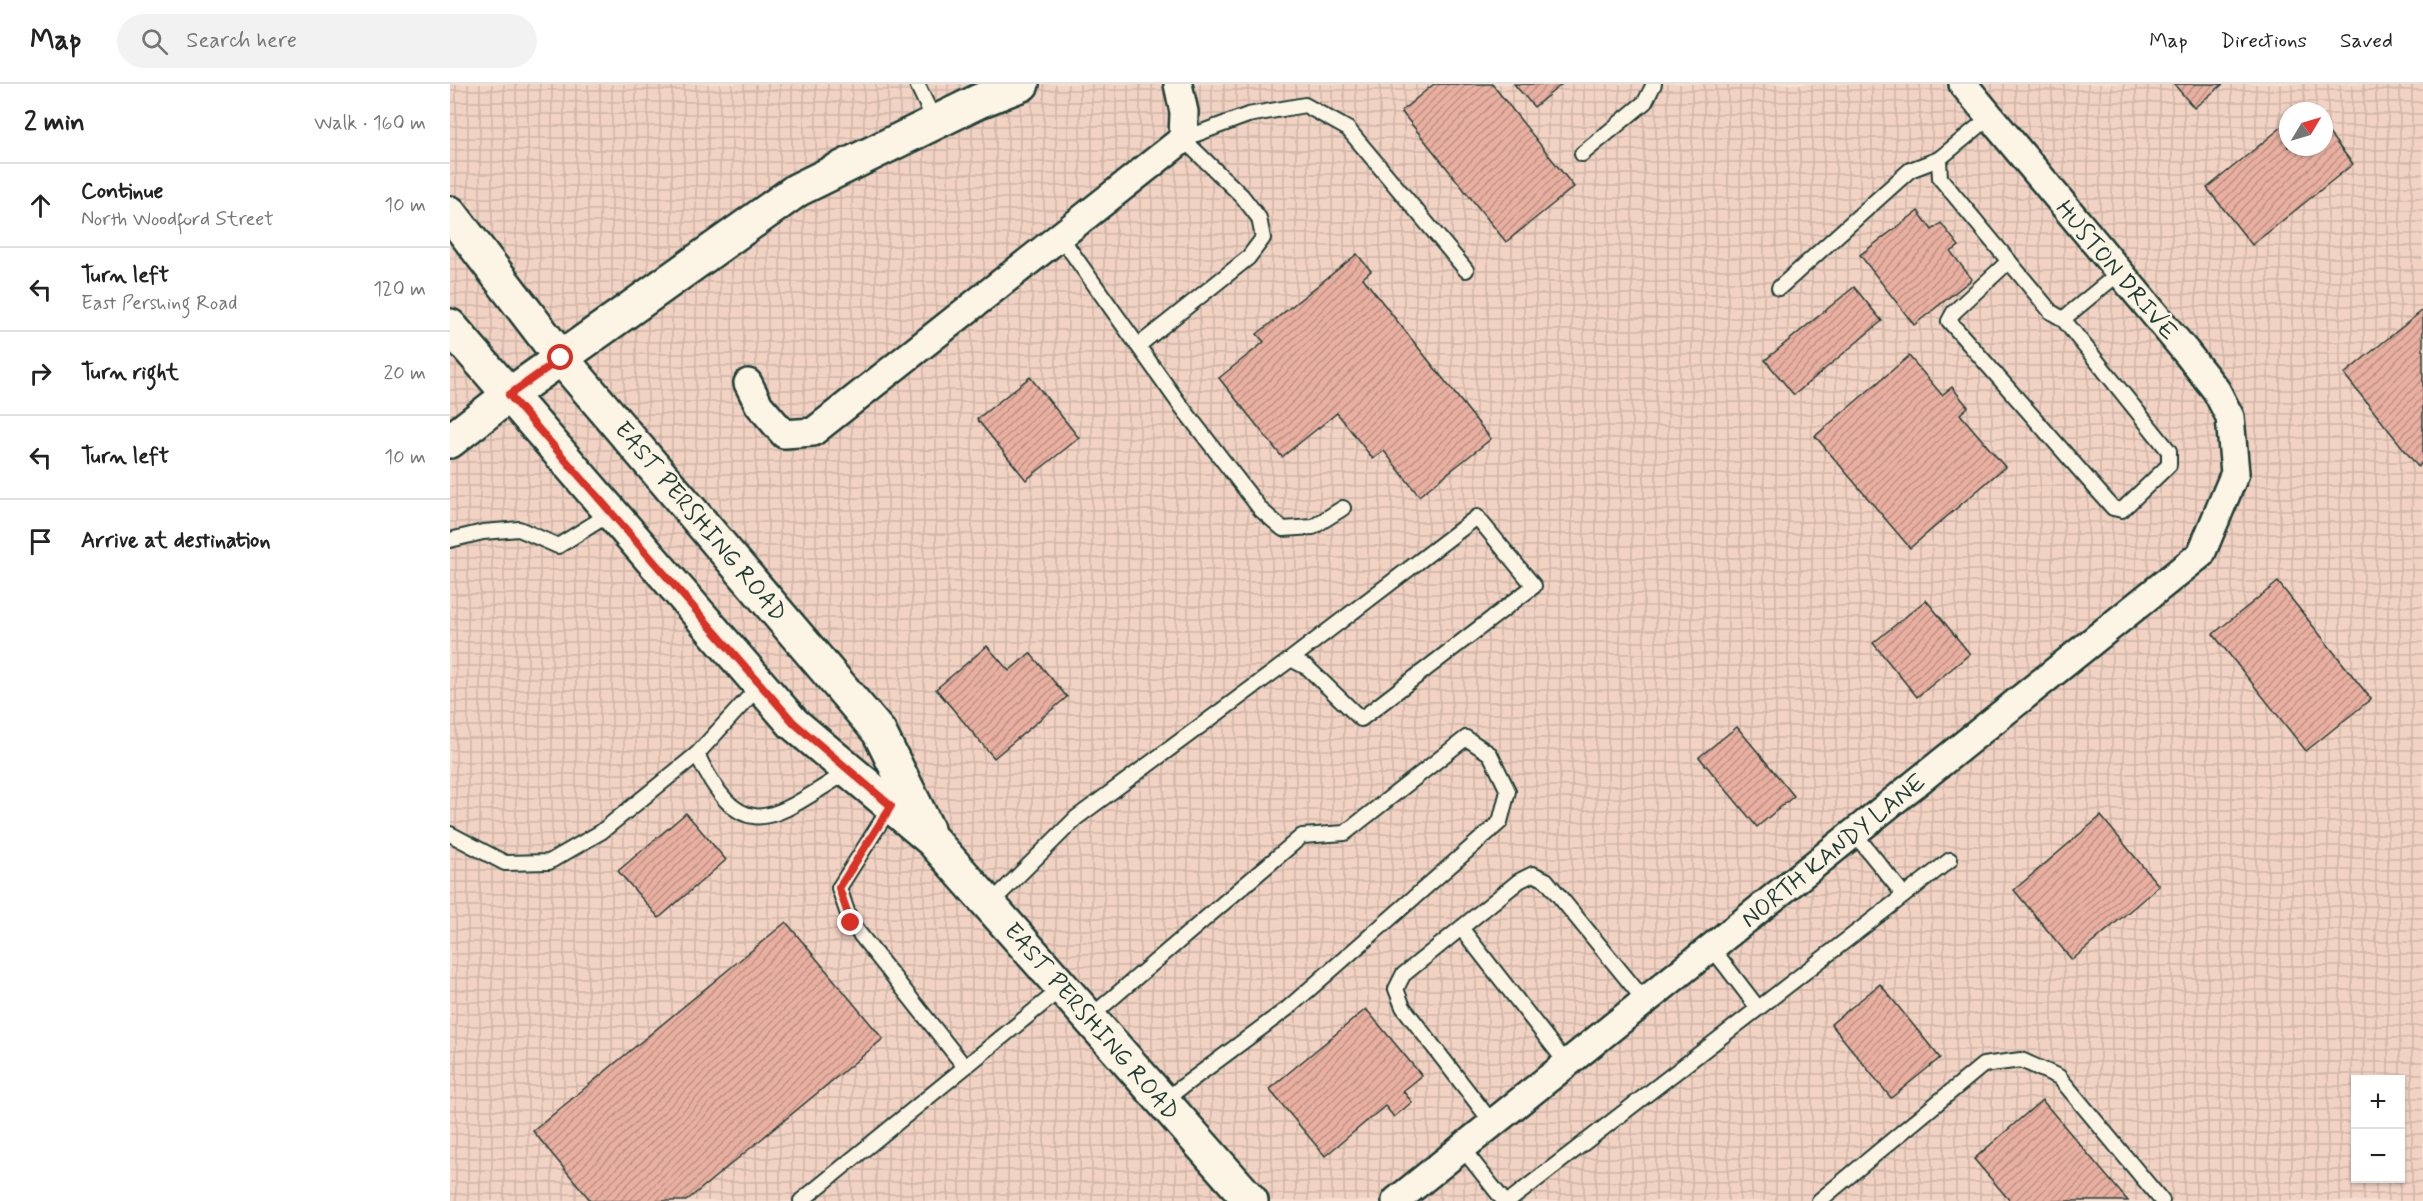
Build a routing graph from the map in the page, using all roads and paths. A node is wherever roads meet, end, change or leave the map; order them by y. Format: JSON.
{"nodes":[{"id":1,"x":917,"y":84,"type":"edge"},
{"id":2,"x":1022,"y":84,"type":"edge"},
{"id":3,"x":1178,"y":84,"type":"edge"},
{"id":4,"x":1654,"y":84,"type":"edge"},
{"id":5,"x":1963,"y":84,"type":"edge"},
{"id":6,"x":1990,"y":117,"type":"junction"},
{"id":7,"x":935,"y":122,"type":"junction"},
{"id":8,"x":1183,"y":139,"type":"junction"},
{"id":9,"x":1582,"y":154,"type":"dead end"},
{"id":10,"x":1939,"y":159,"type":"junction"},
{"id":11,"x":450,"y":213,"type":"edge"},
{"id":12,"x":1060,"y":236,"type":"junction"},
{"id":13,"x":2009,"y":261,"type":"junction"},
{"id":14,"x":1466,"y":270,"type":"dead end"},
{"id":15,"x":2120,"y":273,"type":"junction"},
{"id":16,"x":1779,"y":288,"type":"dead end"},
{"id":17,"x":2063,"y":320,"type":"junction"},
{"id":18,"x":450,"y":326,"type":"edge"},
{"id":19,"x":1139,"y":345,"type":"junction"},
{"id":20,"x":561,"y":358,"type":"junction"},
{"id":21,"x":748,"y":383,"type":"dead end"},
{"id":22,"x":509,"y":395,"type":"junction"},
{"id":23,"x":450,"y":441,"type":"edge"},
{"id":24,"x":2235,"y":473,"type":"joint"},
{"id":25,"x":1342,"y":508,"type":"dead end"},
{"id":26,"x":611,"y":513,"type":"junction"},
{"id":27,"x":450,"y":540,"type":"edge"},
{"id":28,"x":1291,"y":659,"type":"junction"},
{"id":29,"x":760,"y":685,"type":"junction"},
{"id":30,"x":697,"y":754,"type":"junction"},
{"id":31,"x":850,"y":771,"type":"junction"},
{"id":32,"x":891,"y":806,"type":"junction"},
{"id":33,"x":1854,"y":833,"type":"junction"},
{"id":34,"x":450,"y":834,"type":"edge"},
{"id":35,"x":933,"y":841,"type":"junction"},
{"id":36,"x":1950,"y":860,"type":"dead end"},
{"id":37,"x":1904,"y":895,"type":"junction"},
{"id":38,"x":989,"y":905,"type":"junction"},
{"id":39,"x":1461,"y":928,"type":"junction"},
{"id":40,"x":1712,"y":948,"type":"junction"},
{"id":41,"x":1062,"y":988,"type":"junction"},
{"id":42,"x":1645,"y":1001,"type":"junction"},
{"id":43,"x":1758,"y":1008,"type":"junction"},
{"id":44,"x":1089,"y":1018,"type":"junction"},
{"id":45,"x":1567,"y":1064,"type":"junction"},
{"id":46,"x":965,"y":1067,"type":"junction"},
{"id":47,"x":1162,"y":1101,"type":"junction"},
{"id":48,"x":1493,"y":1124,"type":"junction"},
{"id":49,"x":1462,"y":1148,"type":"junction"},
{"id":50,"x":1247,"y":1199,"type":"edge"},
{"id":51,"x":801,"y":1201,"type":"edge"},
{"id":52,"x":1396,"y":1201,"type":"edge"},
{"id":53,"x":1507,"y":1201,"type":"edge"},
{"id":54,"x":1819,"y":1201,"type":"edge"},
{"id":55,"x":2162,"y":1201,"type":"edge"}],
"edges":[{"from":1,"to":7,"type":"lane"},
{"from":2,"to":7,"type":"main road"},
{"from":3,"to":8,"type":"street"},
{"from":4,"to":9,"type":"lane"},
{"from":5,"to":6,"type":"street","name":"HUSTON DRIVE"},
{"from":6,"to":10,"type":"lane"},
{"from":6,"to":15,"type":"street","name":"HUSTON DRIVE"},
{"from":7,"to":20,"type":"main road"},
{"from":8,"to":12,"type":"street"},
{"from":8,"to":14,"type":"lane"},
{"from":8,"to":19,"type":"lane"},
{"from":10,"to":13,"type":"lane"},
{"from":10,"to":16,"type":"lane"},
{"from":11,"to":20,"type":"main road","name":"EAST PERSHING ROAD"},
{"from":12,"to":19,"type":"lane"},
{"from":12,"to":21,"type":"street"},
{"from":13,"to":17,"type":"lane"},
{"from":13,"to":17,"type":"lane"},
{"from":15,"to":17,"type":"lane"},
{"from":15,"to":24,"type":"street","name":"HUSTON DRIVE"},
{"from":18,"to":22,"type":"main road","name":"EAST PERSHING ROAD"},
{"from":19,"to":25,"type":"lane"},
{"from":20,"to":22,"type":"main road"},
{"from":20,"to":35,"type":"main road","name":"EAST PERSHING ROAD"},
{"from":22,"to":23,"type":"main road"},
{"from":22,"to":26,"type":"main road","name":"EAST PERSHING ROAD"},
{"from":24,"to":33,"type":"street","name":"NORTH KANDY LANE"},
{"from":26,"to":27,"type":"lane"},
{"from":26,"to":29,"type":"main road","name":"EAST PERSHING ROAD"},
{"from":28,"to":28,"type":"lane"},
{"from":28,"to":38,"type":"lane"},
{"from":29,"to":30,"type":"lane"},
{"from":29,"to":31,"type":"main road","name":"EAST PERSHING ROAD"},
{"from":30,"to":31,"type":"lane"},
{"from":30,"to":34,"type":"lane"},
{"from":31,"to":32,"type":"main road","name":"EAST PERSHING ROAD"},
{"from":32,"to":35,"type":"main road","name":"EAST PERSHING ROAD"},
{"from":32,"to":46,"type":"lane"},
{"from":33,"to":37,"type":"lane"},
{"from":33,"to":40,"type":"street","name":"NORTH KANDY LANE"},
{"from":35,"to":38,"type":"main road","name":"EAST PERSHING ROAD"},
{"from":36,"to":37,"type":"lane"},
{"from":37,"to":43,"type":"lane"},
{"from":38,"to":41,"type":"main road","name":"EAST PERSHING ROAD"},
{"from":39,"to":42,"type":"lane"},
{"from":39,"to":45,"type":"lane"},
{"from":39,"to":48,"type":"lane"},
{"from":40,"to":42,"type":"street","name":"NORTH KANDY LANE"},
{"from":40,"to":43,"type":"lane"},
{"from":41,"to":44,"type":"main road","name":"EAST PERSHING ROAD"},
{"from":41,"to":46,"type":"lane"},
{"from":42,"to":45,"type":"street","name":"NORTH KANDY LANE"},
{"from":43,"to":53,"type":"lane"},
{"from":44,"to":47,"type":"main road","name":"EAST PERSHING ROAD"},
{"from":44,"to":47,"type":"lane"},
{"from":45,"to":48,"type":"street","name":"NORTH KANDY LANE"},
{"from":46,"to":51,"type":"lane"},
{"from":47,"to":50,"type":"main road","name":"EAST PERSHING ROAD"},
{"from":48,"to":49,"type":"street","name":"NORTH KANDY LANE"},
{"from":49,"to":52,"type":"street","name":"NORTH KANDY LANE"},
{"from":49,"to":53,"type":"lane"},
{"from":54,"to":55,"type":"lane"}]}
